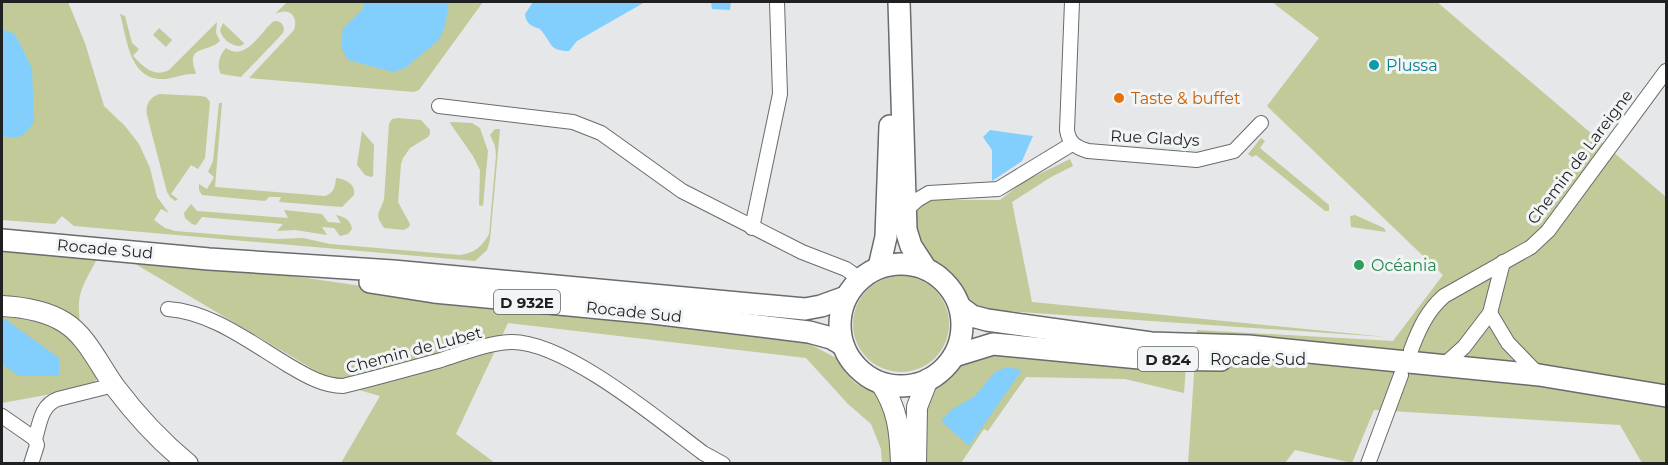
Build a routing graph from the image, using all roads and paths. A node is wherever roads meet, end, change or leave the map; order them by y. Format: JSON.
{"nodes":[{"id":1,"x":777,"y":2,"type":"edge"},
{"id":2,"x":1072,"y":2,"type":"edge"},
{"id":3,"x":899,"y":11,"type":"edge"},
{"id":4,"x":1666,"y":70,"type":"edge"},
{"id":5,"x":439,"y":106,"type":"dead end"},
{"id":6,"x":1261,"y":123,"type":"dead end"},
{"id":7,"x":1072,"y":144,"type":"junction"},
{"id":8,"x":905,"y":211,"type":"junction"},
{"id":9,"x":753,"y":228,"type":"junction"},
{"id":10,"x":2,"y":229,"type":"edge"},
{"id":11,"x":2,"y":240,"type":"edge"},
{"id":12,"x":68,"y":245,"type":"junction"},
{"id":13,"x":209,"y":259,"type":"junction"},
{"id":14,"x":1503,"y":262,"type":"junction"},
{"id":15,"x":879,"y":267,"type":"junction"},
{"id":16,"x":926,"y":269,"type":"junction"},
{"id":17,"x":860,"y":279,"type":"junction"},
{"id":18,"x":846,"y":297,"type":"junction"},
{"id":19,"x":2,"y":306,"type":"edge"},
{"id":20,"x":960,"y":307,"type":"junction"},
{"id":21,"x":168,"y":309,"type":"dead end"},
{"id":22,"x":1490,"y":313,"type":"junction"},
{"id":23,"x":843,"y":345,"type":"junction"},
{"id":24,"x":1411,"y":350,"type":"dead end"},
{"id":25,"x":954,"y":356,"type":"junction"},
{"id":26,"x":1385,"y":359,"type":"junction"},
{"id":27,"x":1444,"y":365,"type":"junction"},
{"id":28,"x":1401,"y":375,"type":"dead end"},
{"id":29,"x":1539,"y":375,"type":"junction"},
{"id":30,"x":928,"y":380,"type":"junction"},
{"id":31,"x":880,"y":382,"type":"junction"},
{"id":32,"x":114,"y":386,"type":"junction"},
{"id":33,"x":1666,"y":396,"type":"edge"},
{"id":34,"x":2,"y":416,"type":"edge"},
{"id":35,"x":35,"y":439,"type":"junction"},
{"id":36,"x":31,"y":464,"type":"edge"},
{"id":37,"x":188,"y":464,"type":"edge"},
{"id":38,"x":723,"y":464,"type":"edge"},
{"id":39,"x":901,"y":464,"type":"edge"},
{"id":40,"x":916,"y":464,"type":"edge"},
{"id":41,"x":1368,"y":464,"type":"edge"}],
"edges":[{"from":1,"to":9,"type":"street"},
{"from":2,"to":7,"type":"street"},
{"from":3,"to":8,"type":"main road"},
{"from":3,"to":15,"type":"main road"},
{"from":4,"to":14,"type":"street","name":"Chemin de Lareigne"},
{"from":5,"to":9,"type":"street"},
{"from":6,"to":7,"type":"street","name":"Rue Gladys"},
{"from":7,"to":8,"type":"street"},
{"from":8,"to":16,"type":"main road"},
{"from":9,"to":17,"type":"street"},
{"from":10,"to":12,"type":"main road"},
{"from":11,"to":12,"type":"main road","name":"Rocade Sud","number":"D 932E"},
{"from":12,"to":13,"type":"main road","name":"Rocade Sud","number":"D 932E"},
{"from":13,"to":18,"type":"main road","name":"Rocade Sud","number":"D 932E"},
{"from":13,"to":23,"type":"main road","name":"Rocade Sud","number":"D 932E"},
{"from":14,"to":22,"type":"street"},
{"from":14,"to":24,"type":"street","name":"Chemin de Lareigne"},
{"from":15,"to":16,"type":"main road"},
{"from":15,"to":17,"type":"main road"},
{"from":16,"to":20,"type":"main road"},
{"from":17,"to":18,"type":"main road"},
{"from":18,"to":23,"type":"main road"},
{"from":19,"to":32,"type":"street"},
{"from":20,"to":25,"type":"main road"},
{"from":20,"to":26,"type":"main road","name":"Rocade Sud","number":"D 824"},
{"from":21,"to":38,"type":"street","name":"Chemin de Lubet"},
{"from":22,"to":27,"type":"street"},
{"from":22,"to":29,"type":"street"},
{"from":23,"to":31,"type":"main road"},
{"from":25,"to":26,"type":"main road","name":"Rocade Sud","number":"D 824"},
{"from":25,"to":30,"type":"main road"},
{"from":26,"to":27,"type":"main road","name":"Rocade Sud","number":"D 824"},
{"from":27,"to":29,"type":"main road","name":"Rocade Sud","number":"D 824"},
{"from":28,"to":41,"type":"street"},
{"from":29,"to":33,"type":"main road","name":"Rocade Sud","number":"D 824"},
{"from":30,"to":31,"type":"main road"},
{"from":30,"to":40,"type":"street"},
{"from":31,"to":39,"type":"street"},
{"from":32,"to":35,"type":"street"},
{"from":32,"to":37,"type":"street"},
{"from":34,"to":35,"type":"street"},
{"from":35,"to":36,"type":"street"}]}
